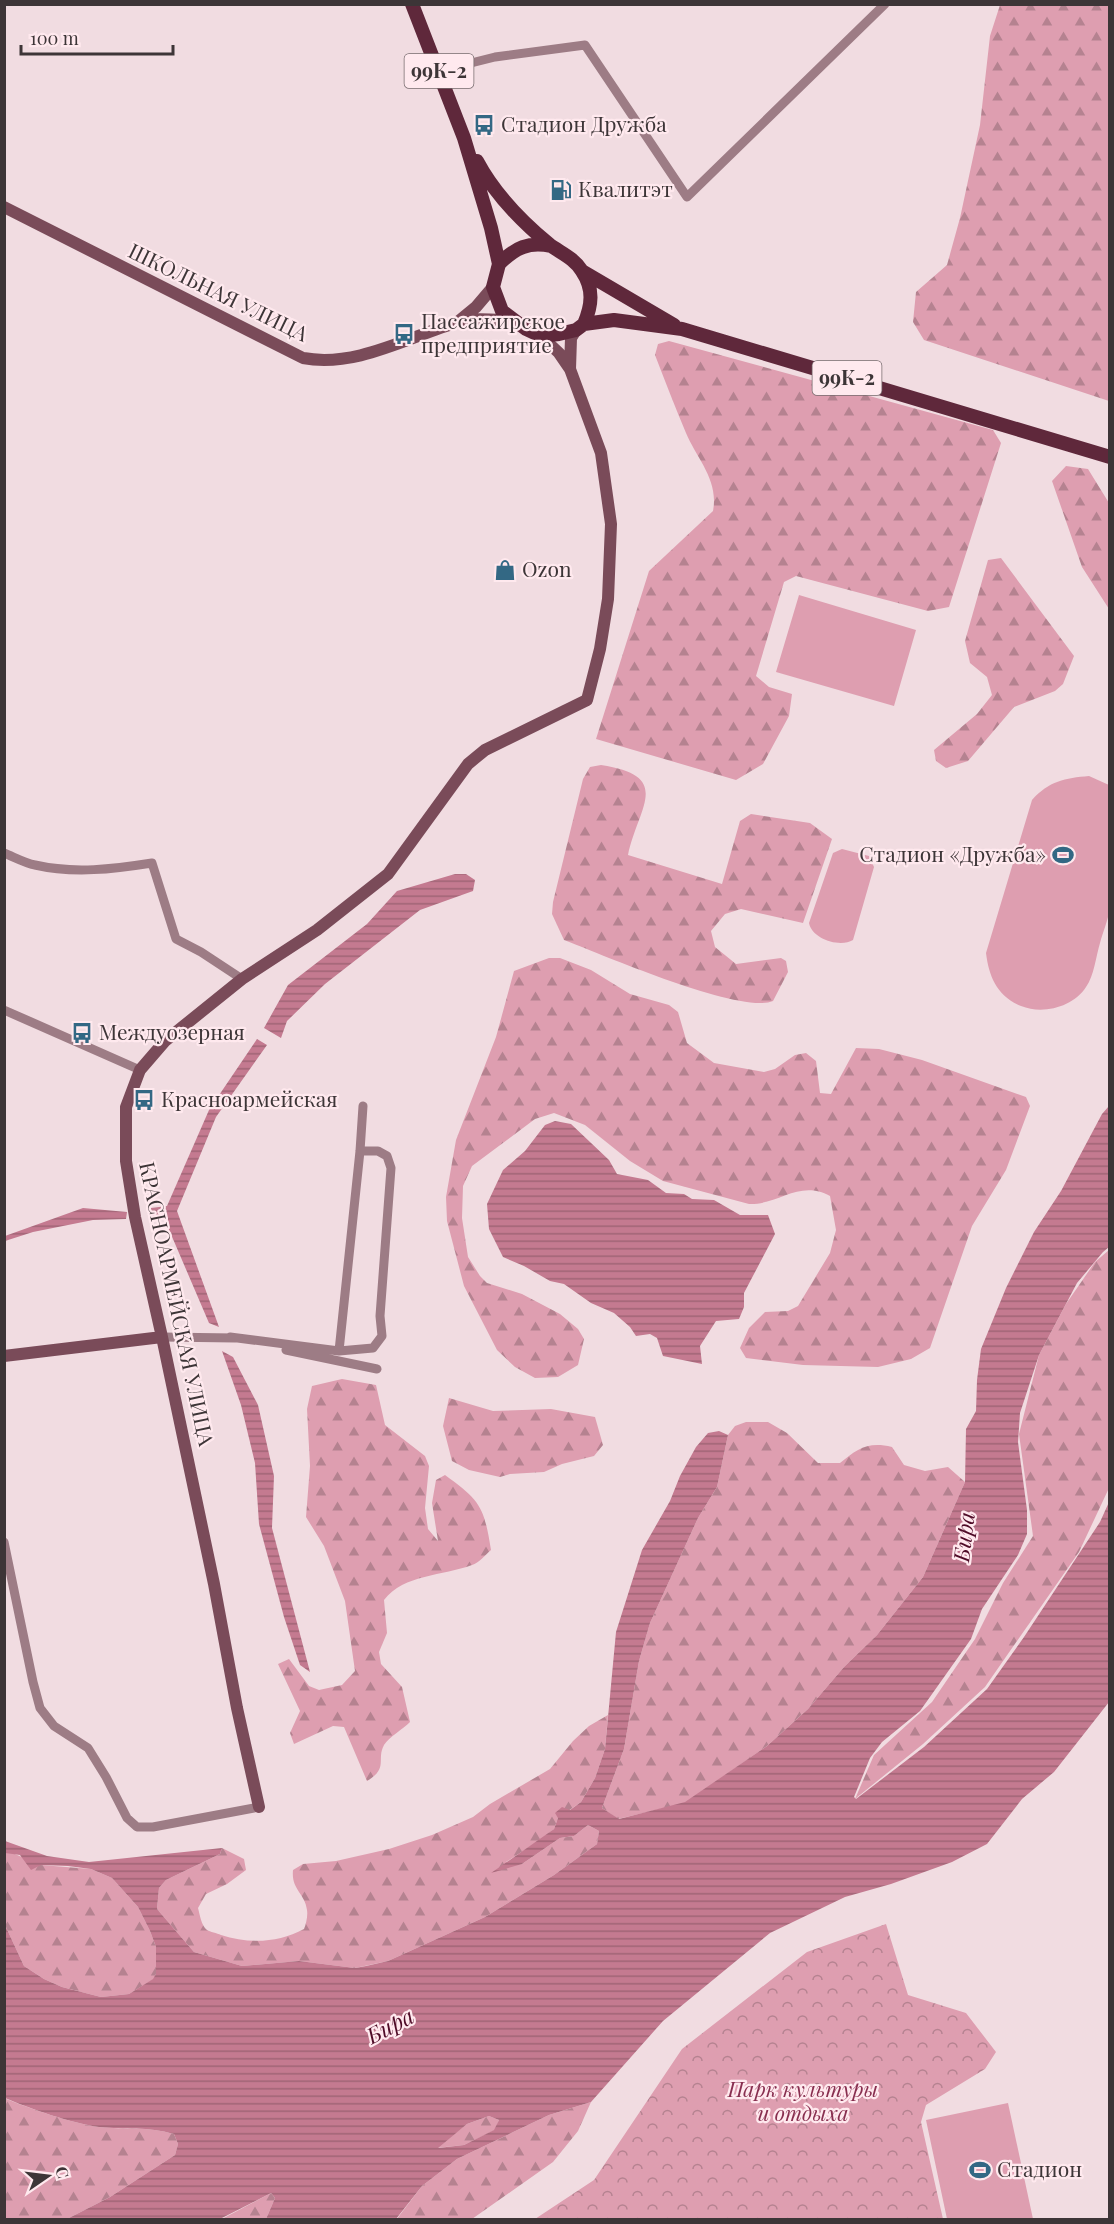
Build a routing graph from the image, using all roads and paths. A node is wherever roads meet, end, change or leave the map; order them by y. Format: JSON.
{"nodes":[{"id":1,"x":412,"y":4,"type":"edge"},
{"id":2,"x":885,"y":4,"type":"edge"},
{"id":3,"x":439,"y":71,"type":"junction"},
{"id":4,"x":464,"y":138,"type":"junction"},
{"id":5,"x":4,"y":207,"type":"edge"},
{"id":6,"x":551,"y":246,"type":"junction"},
{"id":7,"x":499,"y":264,"type":"junction"},
{"id":8,"x":582,"y":271,"type":"junction"},
{"id":9,"x":493,"y":287,"type":"junction"},
{"id":10,"x":513,"y":321,"type":"junction"},
{"id":11,"x":459,"y":322,"type":"junction"},
{"id":12,"x":580,"y":327,"type":"junction"},
{"id":13,"x":681,"y":329,"type":"junction"},
{"id":14,"x":541,"y":336,"type":"junction"},
{"id":15,"x":570,"y":369,"type":"junction"},
{"id":16,"x":1110,"y":457,"type":"edge"},
{"id":17,"x":4,"y":853,"type":"edge"},
{"id":18,"x":242,"y":980,"type":"junction"},
{"id":19,"x":4,"y":1010,"type":"edge"},
{"id":20,"x":140,"y":1070,"type":"junction"},
{"id":21,"x":363,"y":1106,"type":"dead end"},
{"id":22,"x":360,"y":1151,"type":"junction"},
{"id":23,"x":162,"y":1337,"type":"junction"},
{"id":24,"x":230,"y":1337,"type":"junction"},
{"id":25,"x":339,"y":1351,"type":"junction"},
{"id":26,"x":4,"y":1356,"type":"edge"},
{"id":27,"x":377,"y":1369,"type":"dead end"},
{"id":28,"x":4,"y":1542,"type":"edge"},
{"id":29,"x":259,"y":1807,"type":"joint"}],
"edges":[{"from":1,"to":3,"type":"main road","number":"99К-2"},
{"from":2,"to":3,"type":"street"},
{"from":3,"to":4,"type":"main road","number":"99К-2"},
{"from":4,"to":6,"type":"main road","number":"99К-2"},
{"from":4,"to":7,"type":"main road","number":"99К-2"},
{"from":5,"to":11,"type":"street","name":"ШКОЛЬНАЯ УЛИЦА"},
{"from":6,"to":7,"type":"main road"},
{"from":6,"to":8,"type":"main road","number":"99К-2"},
{"from":7,"to":9,"type":"main road","number":"99К-2"},
{"from":8,"to":12,"type":"main road","number":"99К-2"},
{"from":8,"to":13,"type":"main road","number":"99К-2"},
{"from":9,"to":10,"type":"main road"},
{"from":9,"to":11,"type":"street"},
{"from":10,"to":11,"type":"street"},
{"from":10,"to":14,"type":"main road"},
{"from":12,"to":13,"type":"main road","number":"99К-2"},
{"from":12,"to":14,"type":"main road","number":"99К-2"},
{"from":12,"to":15,"type":"street"},
{"from":13,"to":16,"type":"main road","number":"99К-2"},
{"from":14,"to":15,"type":"street"},
{"from":15,"to":18,"type":"street","name":"КРАСНОАРМЕЙСКАЯ УЛИЦА"},
{"from":17,"to":18,"type":"street"},
{"from":18,"to":20,"type":"street","name":"КРАСНОАРМЕЙСКАЯ УЛИЦА"},
{"from":19,"to":20,"type":"street"},
{"from":20,"to":23,"type":"street","name":"КРАСНОАРМЕЙСКАЯ УЛИЦА"},
{"from":21,"to":22,"type":"street"},
{"from":22,"to":25,"type":"street"},
{"from":22,"to":25,"type":"street"},
{"from":23,"to":24,"type":"street"},
{"from":23,"to":26,"type":"street"},
{"from":23,"to":29,"type":"street","name":"КРАСНОАРМЕЙСКАЯ УЛИЦА"},
{"from":24,"to":25,"type":"street"},
{"from":24,"to":27,"type":"street"},
{"from":28,"to":29,"type":"street"}]}
